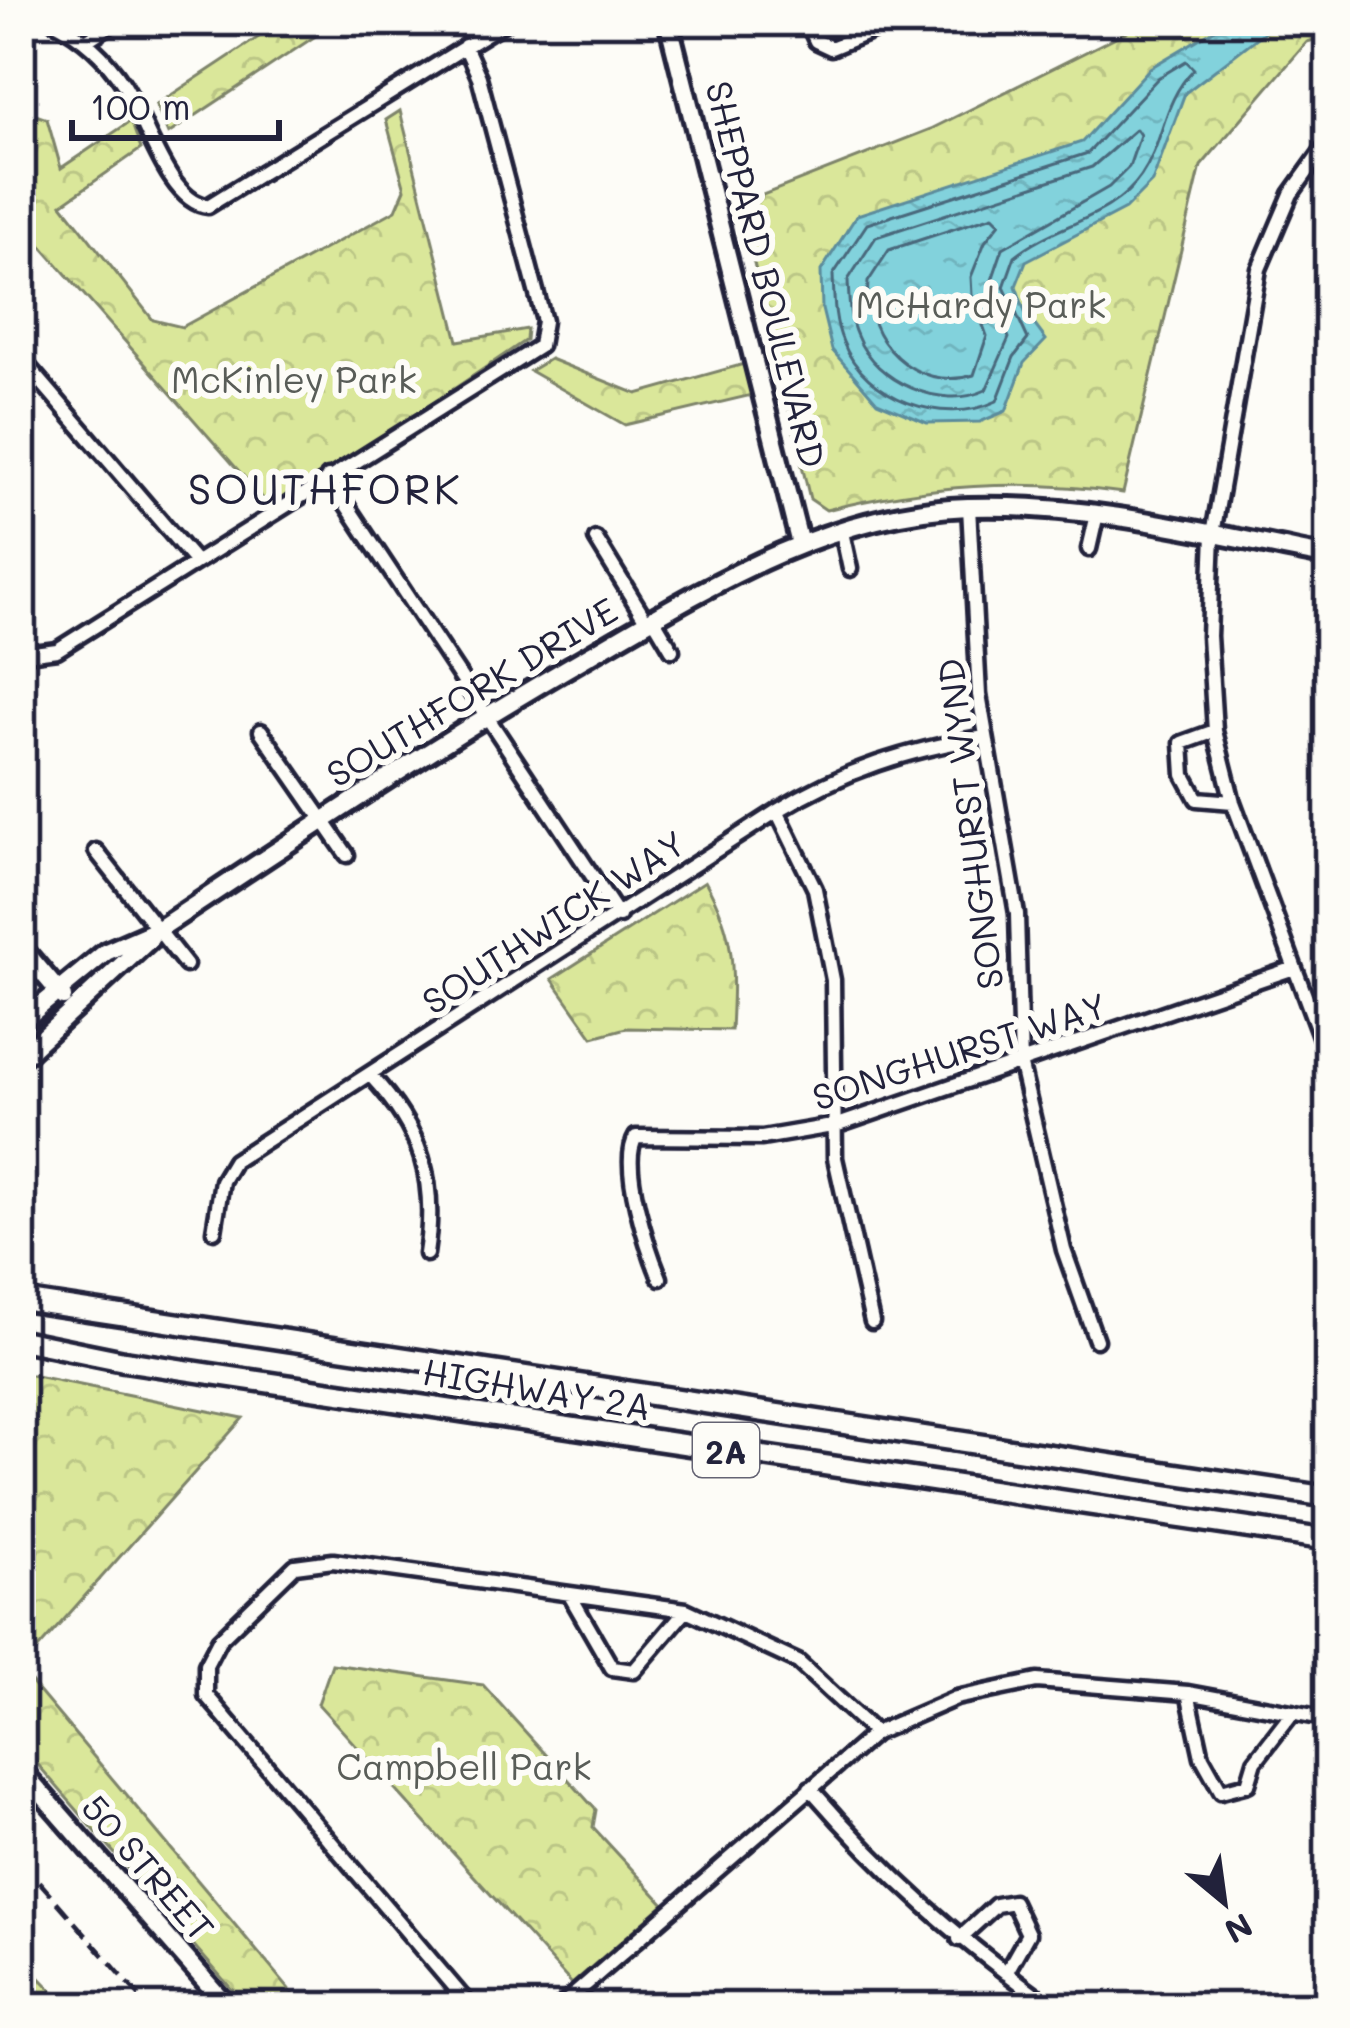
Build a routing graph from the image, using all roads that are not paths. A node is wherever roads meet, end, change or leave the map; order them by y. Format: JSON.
{"nodes":[{"id":1,"x":53,"y":21,"type":"edge"},
{"id":2,"x":116,"y":21,"type":"edge"},
{"id":3,"x":507,"y":21,"type":"edge"},
{"id":4,"x":668,"y":21,"type":"edge"},
{"id":5,"x":807,"y":21,"type":"edge"},
{"id":6,"x":897,"y":21,"type":"edge"},
{"id":7,"x":86,"y":41,"type":"junction"},
{"id":8,"x":465,"y":46,"type":"junction"},
{"id":9,"x":1329,"y":141,"type":"edge"},
{"id":10,"x":21,"y":358,"type":"edge"},
{"id":11,"x":328,"y":477,"type":"junction"},
{"id":12,"x":969,"y":507,"type":"junction"},
{"id":13,"x":1097,"y":514,"type":"junction"},
{"id":14,"x":842,"y":532,"type":"junction"},
{"id":15,"x":1213,"y":534,"type":"junction"},
{"id":16,"x":596,"y":539,"type":"dead end"},
{"id":17,"x":800,"y":544,"type":"junction"},
{"id":18,"x":1089,"y":549,"type":"dead end"},
{"id":19,"x":1329,"y":557,"type":"edge"},
{"id":20,"x":194,"y":560,"type":"junction"},
{"id":21,"x":850,"y":569,"type":"dead end"},
{"id":22,"x":650,"y":621,"type":"junction"},
{"id":23,"x":21,"y":642,"type":"edge"},
{"id":24,"x":672,"y":650,"type":"dead end"},
{"id":25,"x":486,"y":715,"type":"junction"},
{"id":26,"x":1216,"y":730,"type":"junction"},
{"id":27,"x":261,"y":731,"type":"dead end"},
{"id":28,"x":985,"y":736,"type":"junction"},
{"id":29,"x":1232,"y":802,"type":"junction"},
{"id":30,"x":777,"y":811,"type":"junction"},
{"id":31,"x":323,"y":820,"type":"junction"},
{"id":32,"x":96,"y":850,"type":"dead end"},
{"id":33,"x":347,"y":855,"type":"dead end"},
{"id":34,"x":619,"y":916,"type":"junction"},
{"id":35,"x":159,"y":929,"type":"junction"},
{"id":36,"x":21,"y":947,"type":"edge"},
{"id":37,"x":186,"y":965,"type":"dead end"},
{"id":38,"x":1294,"y":968,"type":"junction"},
{"id":39,"x":56,"y":988,"type":"junction"},
{"id":40,"x":70,"y":1007,"type":"junction"},
{"id":41,"x":21,"y":1022,"type":"edge"},
{"id":42,"x":21,"y":1058,"type":"edge"},
{"id":43,"x":1329,"y":1060,"type":"edge"},
{"id":44,"x":1022,"y":1066,"type":"junction"},
{"id":45,"x":370,"y":1076,"type":"junction"},
{"id":46,"x":838,"y":1125,"type":"junction"},
{"id":47,"x":214,"y":1231,"type":"dead end"},
{"id":48,"x":426,"y":1254,"type":"dead end"},
{"id":49,"x":660,"y":1278,"type":"dead end"},
{"id":50,"x":21,"y":1300,"type":"edge"},
{"id":51,"x":872,"y":1322,"type":"dead end"},
{"id":52,"x":21,"y":1340,"type":"edge"},
{"id":53,"x":1096,"y":1340,"type":"dead end"},
{"id":54,"x":1329,"y":1497,"type":"edge"},
{"id":55,"x":1329,"y":1540,"type":"edge"},
{"id":56,"x":571,"y":1597,"type":"junction"},
{"id":57,"x":686,"y":1610,"type":"junction"},
{"id":58,"x":1188,"y":1693,"type":"junction"},
{"id":59,"x":1293,"y":1712,"type":"junction"},
{"id":60,"x":1329,"y":1719,"type":"edge"},
{"id":61,"x":875,"y":1733,"type":"junction"},
{"id":62,"x":21,"y":1770,"type":"edge"},
{"id":63,"x":810,"y":1788,"type":"junction"},
{"id":64,"x":959,"y":1939,"type":"junction"},
{"id":65,"x":1006,"y":1973,"type":"junction"},
{"id":66,"x":1329,"y":1995,"type":"edge"},
{"id":67,"x":228,"y":2007,"type":"edge"},
{"id":68,"x":471,"y":2007,"type":"edge"},
{"id":69,"x":560,"y":2007,"type":"edge"},
{"id":70,"x":1052,"y":2007,"type":"edge"},
{"id":71,"x":1304,"y":2007,"type":"edge"}],
"edges":[{"from":1,"to":7,"type":"street"},
{"from":2,"to":7,"type":"street"},
{"from":3,"to":8,"type":"street"},
{"from":4,"to":17,"type":"street","name":"SHEPPARD BOULEVARD"},
{"from":5,"to":6,"type":"street"},
{"from":7,"to":8,"type":"street"},
{"from":8,"to":11,"type":"street"},
{"from":9,"to":15,"type":"street"},
{"from":10,"to":20,"type":"street"},
{"from":11,"to":20,"type":"street"},
{"from":11,"to":25,"type":"street"},
{"from":12,"to":13,"type":"street","name":"SOUTHFORK DRIVE"},
{"from":12,"to":14,"type":"street","name":"SOUTHFORK DRIVE"},
{"from":12,"to":28,"type":"street","name":"SONGHURST WYND"},
{"from":13,"to":15,"type":"street","name":"SOUTHFORK DRIVE"},
{"from":13,"to":18,"type":"street"},
{"from":14,"to":17,"type":"street","name":"SOUTHFORK DRIVE"},
{"from":14,"to":21,"type":"street"},
{"from":15,"to":19,"type":"street","name":"SOUTHFORK DRIVE"},
{"from":15,"to":26,"type":"street"},
{"from":16,"to":22,"type":"street"},
{"from":17,"to":22,"type":"street","name":"SOUTHFORK DRIVE"},
{"from":20,"to":23,"type":"street"},
{"from":22,"to":24,"type":"street","name":"SOUTHFORK DRIVE"},
{"from":22,"to":25,"type":"street","name":"SOUTHFORK DRIVE"},
{"from":25,"to":31,"type":"street","name":"SOUTHFORK DRIVE"},
{"from":25,"to":34,"type":"street"},
{"from":26,"to":29,"type":"street"},
{"from":26,"to":29,"type":"street"},
{"from":27,"to":31,"type":"street"},
{"from":28,"to":30,"type":"street","name":"SOUTHWICK WAY"},
{"from":28,"to":44,"type":"street","name":"SONGHURST WYND"},
{"from":29,"to":38,"type":"street"},
{"from":30,"to":34,"type":"street","name":"SOUTHWICK WAY"},
{"from":30,"to":46,"type":"street"},
{"from":31,"to":33,"type":"street","name":"SOUTHFORK DRIVE"},
{"from":31,"to":35,"type":"street","name":"SOUTHFORK DRIVE"},
{"from":32,"to":35,"type":"street"},
{"from":34,"to":45,"type":"street","name":"SOUTHWICK WAY"},
{"from":35,"to":37,"type":"street"},
{"from":35,"to":39,"type":"street","name":"SOUTHFORK DRIVE"},
{"from":35,"to":40,"type":"street","name":"SOUTHFORK DRIVE"},
{"from":36,"to":39,"type":"street"},
{"from":38,"to":43,"type":"street"},
{"from":38,"to":44,"type":"street","name":"SONGHURST WAY"},
{"from":39,"to":40,"type":"street"},
{"from":39,"to":41,"type":"street","name":"SOUTHFORK DRIVE"},
{"from":40,"to":42,"type":"street","name":"SOUTHFORK DRIVE"},
{"from":44,"to":46,"type":"street","name":"SONGHURST WAY"},
{"from":44,"to":53,"type":"street","name":"SONGHURST WYND"},
{"from":45,"to":47,"type":"street","name":"SOUTHWICK WAY"},
{"from":45,"to":48,"type":"street"},
{"from":46,"to":49,"type":"street","name":"SONGHURST WAY"},
{"from":46,"to":51,"type":"street"},
{"from":50,"to":54,"type":"main road","name":"HIGHWAY 2A","number":"2A"},
{"from":52,"to":55,"type":"main road","name":"HIGHWAY 2A","number":"2A"},
{"from":56,"to":57,"type":"street"},
{"from":56,"to":57,"type":"street"},
{"from":56,"to":68,"type":"street"},
{"from":57,"to":61,"type":"street"},
{"from":58,"to":59,"type":"street"},
{"from":58,"to":59,"type":"street"},
{"from":58,"to":61,"type":"street"},
{"from":59,"to":60,"type":"street"},
{"from":61,"to":63,"type":"street"},
{"from":62,"to":67,"type":"street","name":"50 STREET"},
{"from":63,"to":64,"type":"street"},
{"from":63,"to":69,"type":"street"},
{"from":64,"to":65,"type":"street"},
{"from":64,"to":65,"type":"street"},
{"from":65,"to":70,"type":"street"},
{"from":66,"to":71,"type":"street"}]}
